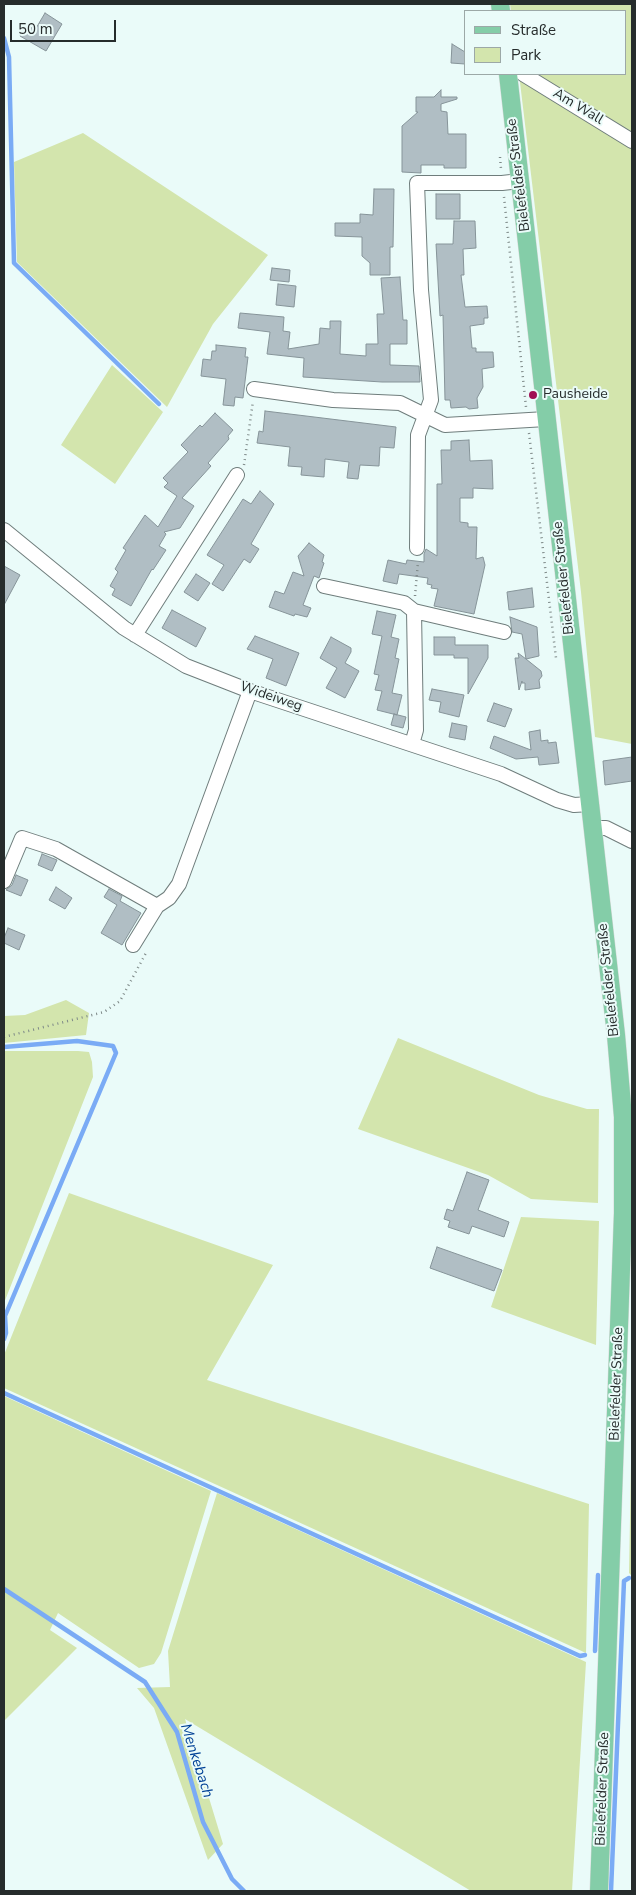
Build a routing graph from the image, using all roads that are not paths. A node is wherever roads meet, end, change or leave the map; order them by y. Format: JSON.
{"nodes":[{"id":1,"x":508,"y":75,"type":"edge"},
{"id":2,"x":525,"y":75,"type":"edge"},
{"id":3,"x":632,"y":141,"type":"edge"},
{"id":4,"x":520,"y":181,"type":"junction"},
{"id":5,"x":254,"y":390,"type":"road end"},
{"id":6,"x":425,"y":416,"type":"junction"},
{"id":7,"x":546,"y":420,"type":"junction"},
{"id":8,"x":237,"y":475,"type":"road end"},
{"id":9,"x":4,"y":530,"type":"edge"},
{"id":10,"x":417,"y":548,"type":"road end"},
{"id":11,"x":324,"y":586,"type":"dead end"},
{"id":12,"x":414,"y":611,"type":"junction"},
{"id":13,"x":504,"y":632,"type":"dead end"},
{"id":14,"x":135,"y":636,"type":"junction"},
{"id":15,"x":250,"y":691,"type":"junction"},
{"id":16,"x":412,"y":744,"type":"junction"},
{"id":17,"x":590,"y":804,"type":"junction"},
{"id":18,"x":593,"y":828,"type":"junction"},
{"id":19,"x":632,"y":841,"type":"edge"},
{"id":20,"x":4,"y":881,"type":"edge"},
{"id":21,"x":157,"y":906,"type":"junction"},
{"id":22,"x":133,"y":945,"type":"dead end"},
{"id":23,"x":627,"y":1118,"type":"edge"},
{"id":24,"x":599,"y":1891,"type":"edge"}],
"edges":[{"from":1,"to":4,"type":"main road","name":"Bielefelder Straße"},
{"from":2,"to":3,"type":"street","name":"Am Wall"},
{"from":4,"to":6,"type":"street"},
{"from":4,"to":7,"type":"main road","name":"Bielefelder Straße"},
{"from":5,"to":6,"type":"street"},
{"from":6,"to":7,"type":"street"},
{"from":6,"to":10,"type":"street"},
{"from":7,"to":17,"type":"main road","name":"Bielefelder Straße"},
{"from":8,"to":14,"type":"street"},
{"from":9,"to":14,"type":"street","name":"Wideiweg"},
{"from":11,"to":12,"type":"street"},
{"from":12,"to":13,"type":"street"},
{"from":12,"to":16,"type":"street"},
{"from":14,"to":15,"type":"street","name":"Wideiweg"},
{"from":15,"to":16,"type":"street","name":"Wideiweg"},
{"from":15,"to":21,"type":"street"},
{"from":16,"to":17,"type":"street","name":"Wideiweg"},
{"from":17,"to":18,"type":"main road","name":"Bielefelder Straße"},
{"from":18,"to":19,"type":"street"},
{"from":18,"to":23,"type":"main road","name":"Bielefelder Straße"},
{"from":20,"to":21,"type":"street"},
{"from":21,"to":22,"type":"street"},
{"from":23,"to":24,"type":"main road","name":"Bielefelder Straße"}]}
